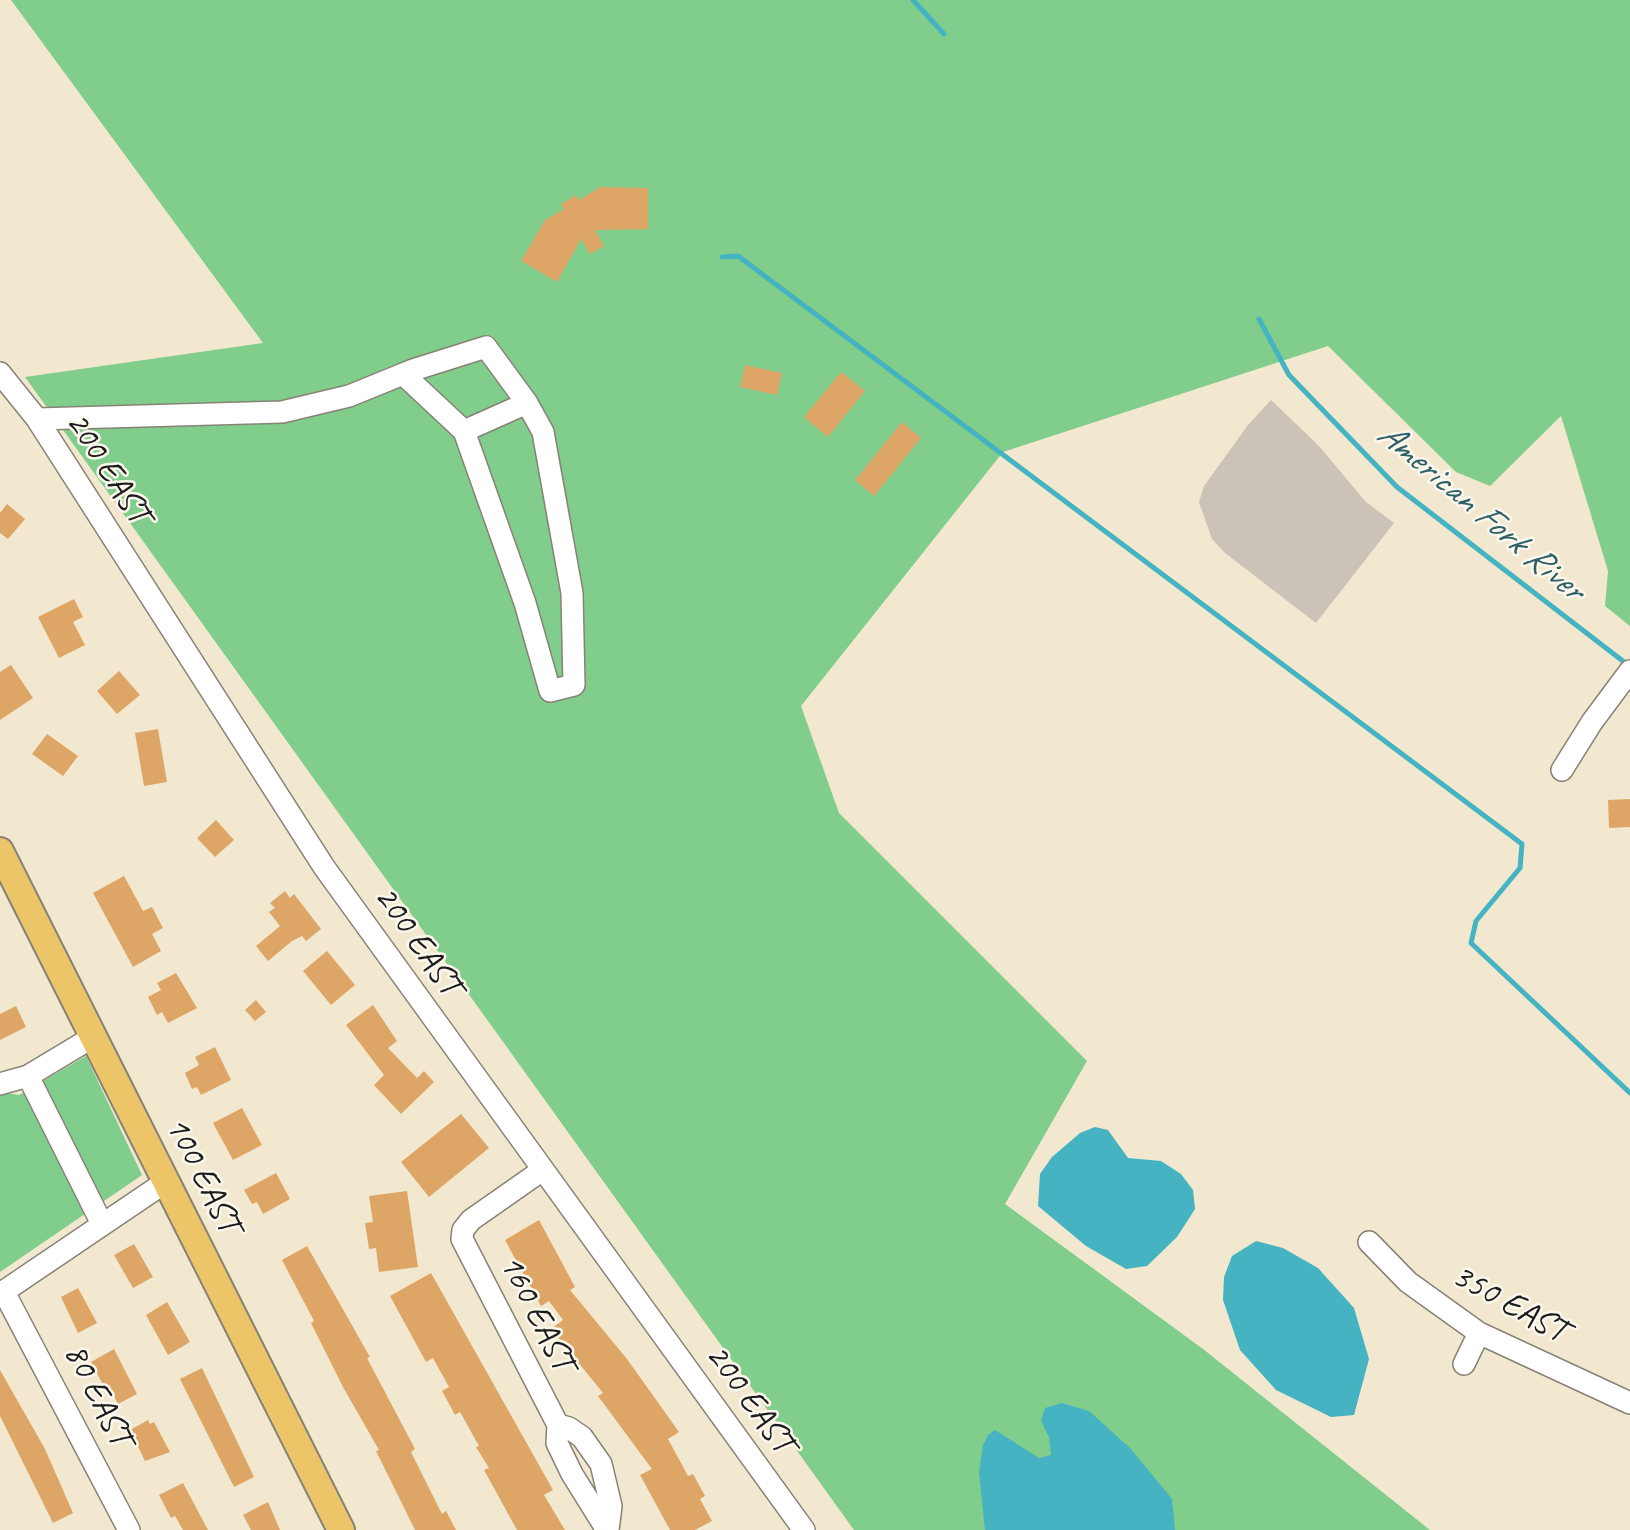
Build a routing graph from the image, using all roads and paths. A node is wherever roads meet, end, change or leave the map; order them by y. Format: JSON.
{"nodes":[{"id":1,"x":0,"y":373,"type":"edge"},
{"id":2,"x":403,"y":374,"type":"junction"},
{"id":3,"x":527,"y":403,"type":"junction"},
{"id":4,"x":37,"y":419,"type":"junction"},
{"id":5,"x":464,"y":430,"type":"junction"},
{"id":6,"x":1628,"y":674,"type":"edge"},
{"id":7,"x":1562,"y":770,"type":"dead end"},
{"id":8,"x":2,"y":862,"type":"edge"},
{"id":9,"x":93,"y":1037,"type":"junction"},
{"id":10,"x":28,"y":1076,"type":"junction"},
{"id":11,"x":0,"y":1084,"type":"edge"},
{"id":12,"x":541,"y":1171,"type":"junction"},
{"id":13,"x":167,"y":1181,"type":"junction"},
{"id":14,"x":102,"y":1224,"type":"junction"},
{"id":15,"x":1369,"y":1241,"type":"dead end"},
{"id":16,"x":2,"y":1293,"type":"edge"},
{"id":17,"x":1479,"y":1334,"type":"junction"},
{"id":18,"x":1464,"y":1364,"type":"dead end"},
{"id":19,"x":1630,"y":1403,"type":"edge"},
{"id":20,"x":558,"y":1425,"type":"junction"},
{"id":21,"x":130,"y":1530,"type":"edge"},
{"id":22,"x":341,"y":1530,"type":"edge"},
{"id":23,"x":607,"y":1530,"type":"edge"},
{"id":24,"x":804,"y":1530,"type":"edge"}],
"edges":[{"from":1,"to":4,"type":"street","name":"200 EAST"},
{"from":2,"to":3,"type":"street"},
{"from":2,"to":4,"type":"street"},
{"from":2,"to":5,"type":"street"},
{"from":3,"to":5,"type":"street"},
{"from":3,"to":5,"type":"street"},
{"from":4,"to":12,"type":"street","name":"200 EAST"},
{"from":6,"to":7,"type":"street"},
{"from":8,"to":9,"type":"main road","name":"100 EAST"},
{"from":9,"to":10,"type":"street"},
{"from":9,"to":13,"type":"main road","name":"100 EAST"},
{"from":10,"to":11,"type":"street"},
{"from":10,"to":14,"type":"street"},
{"from":12,"to":20,"type":"street","name":"160 EAST"},
{"from":12,"to":24,"type":"street","name":"200 EAST"},
{"from":13,"to":14,"type":"street"},
{"from":13,"to":22,"type":"main road","name":"100 EAST"},
{"from":14,"to":16,"type":"street"},
{"from":15,"to":17,"type":"street","name":"350 EAST"},
{"from":16,"to":21,"type":"street","name":"80 EAST"},
{"from":17,"to":18,"type":"street"},
{"from":17,"to":19,"type":"street","name":"350 EAST"},
{"from":20,"to":23,"type":"street","name":"160 EAST"},
{"from":20,"to":23,"type":"street","name":"160 EAST"}]}
